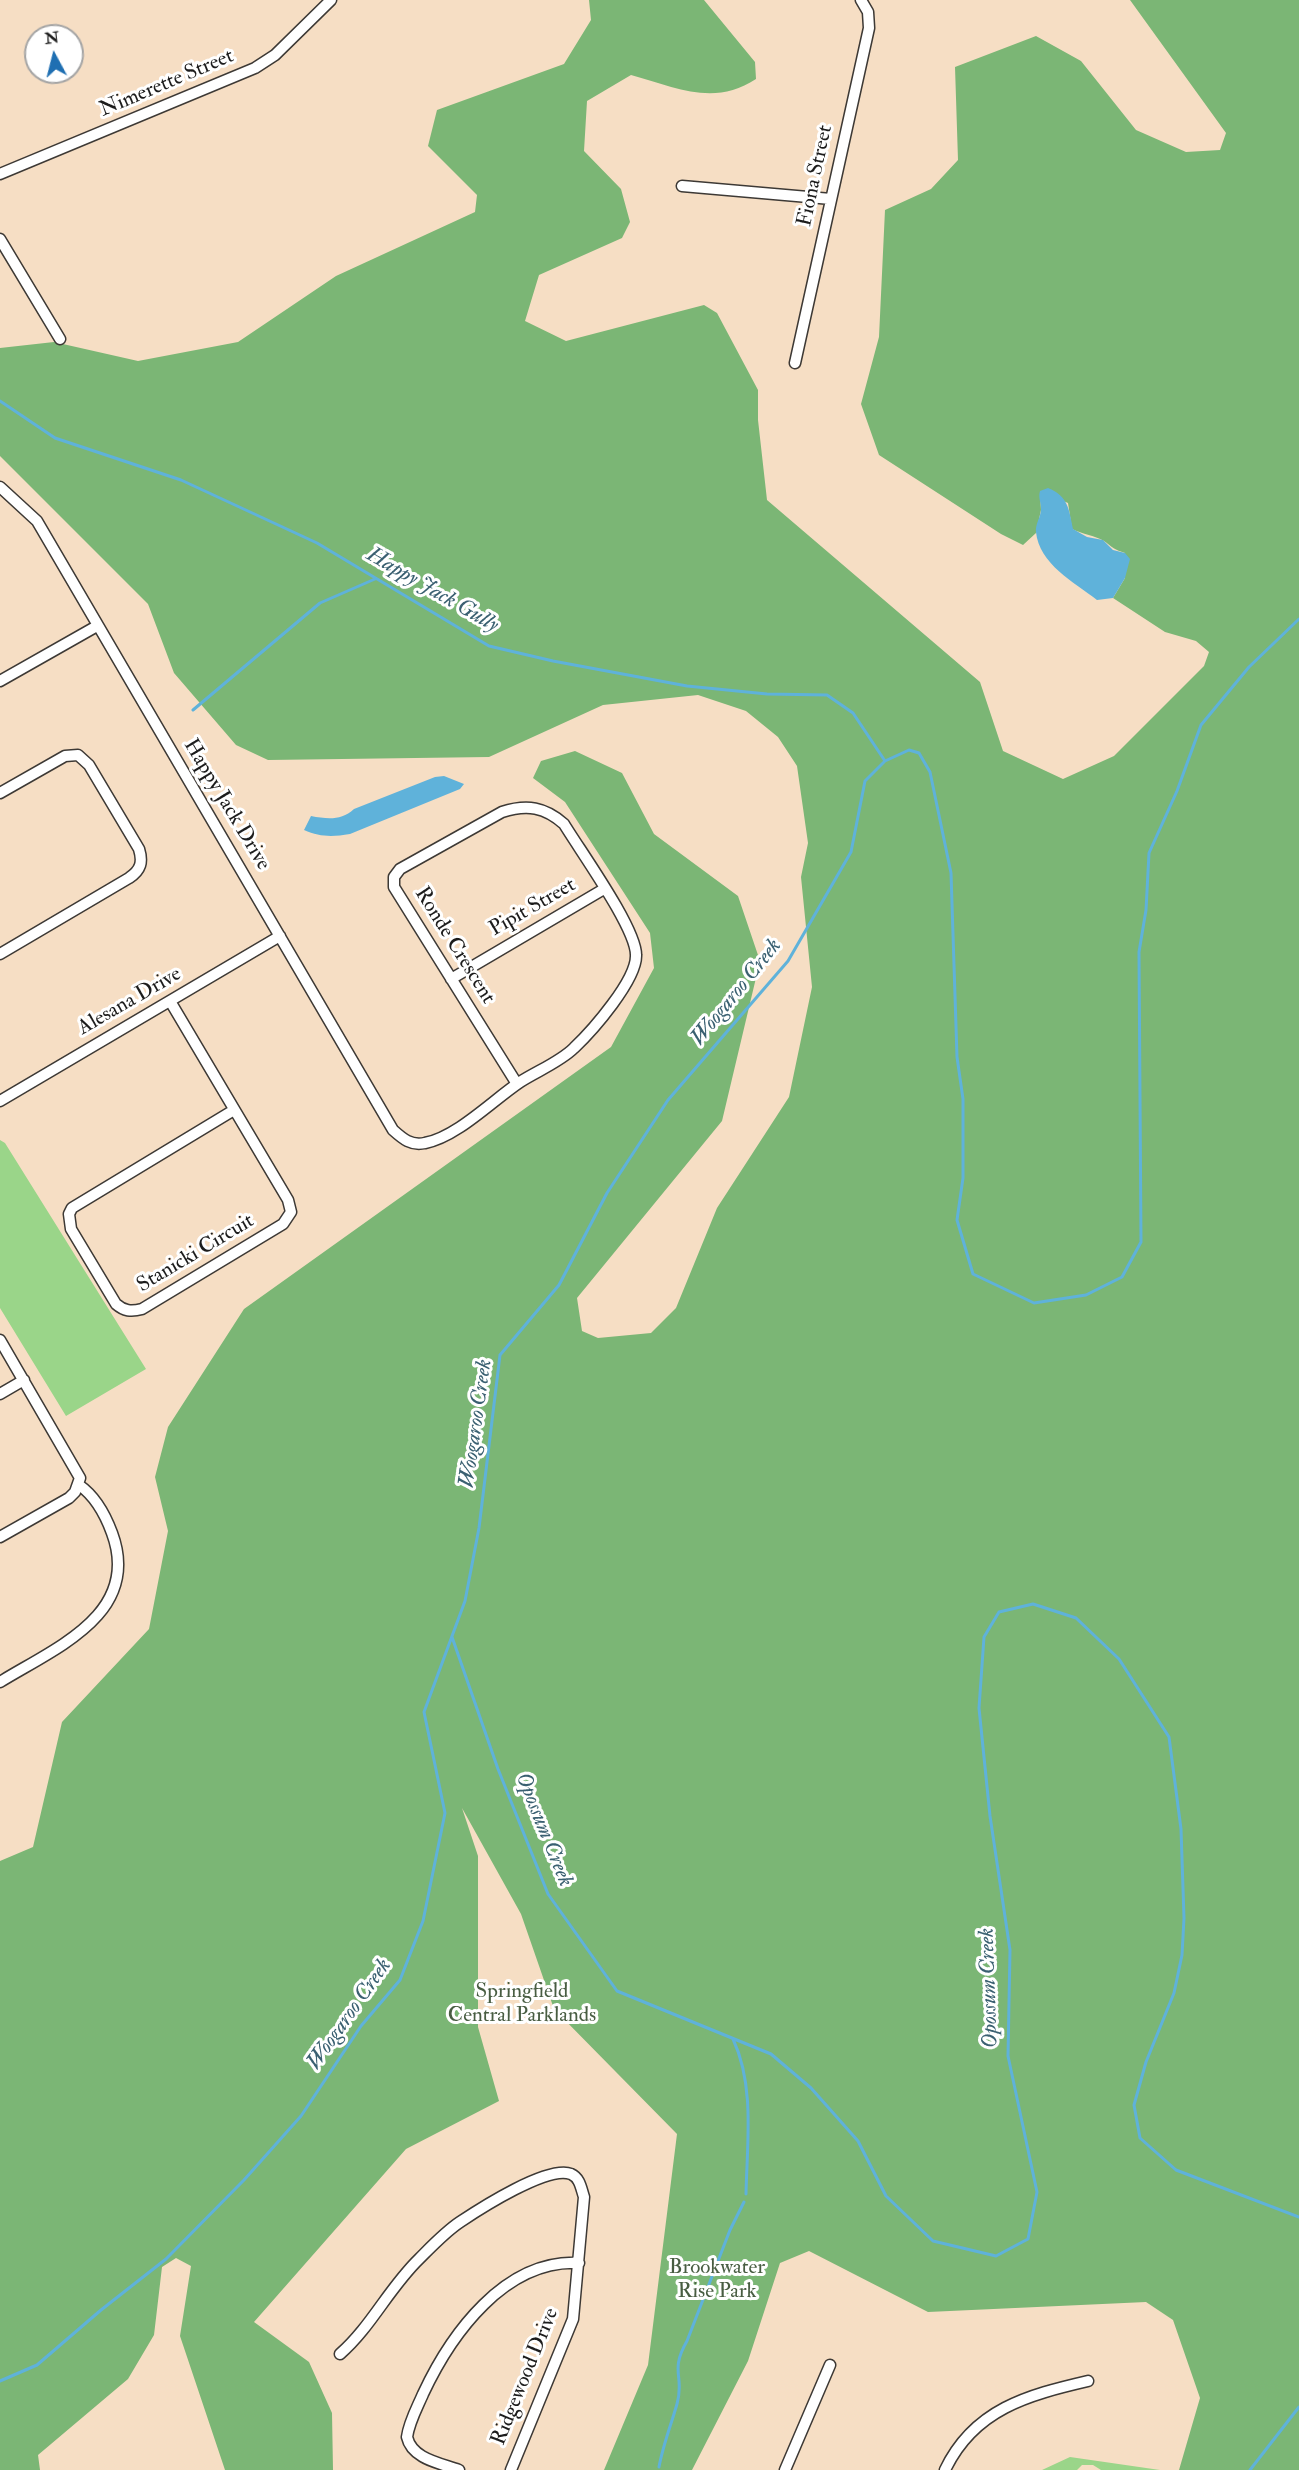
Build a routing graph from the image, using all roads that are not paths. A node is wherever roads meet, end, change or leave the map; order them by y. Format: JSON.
{"nodes":[{"id":1,"x":331,"y":0,"type":"edge"},
{"id":2,"x":861,"y":0,"type":"edge"},
{"id":3,"x":0,"y":174,"type":"edge"},
{"id":4,"x":682,"y":186,"type":"dead end"},
{"id":5,"x":831,"y":199,"type":"junction"},
{"id":6,"x":0,"y":239,"type":"edge"},
{"id":7,"x":60,"y":339,"type":"dead end"},
{"id":8,"x":795,"y":363,"type":"dead end"},
{"id":9,"x":0,"y":486,"type":"edge"},
{"id":10,"x":97,"y":626,"type":"junction"},
{"id":11,"x":0,"y":681,"type":"edge"},
{"id":12,"x":0,"y":793,"type":"edge"},
{"id":13,"x":604,"y":889,"type":"junction"},
{"id":14,"x":280,"y":936,"type":"junction"},
{"id":15,"x":0,"y":954,"type":"edge"},
{"id":16,"x":451,"y":979,"type":"junction"},
{"id":17,"x":170,"y":1001,"type":"junction"},
{"id":18,"x":517,"y":1084,"type":"junction"},
{"id":19,"x":0,"y":1101,"type":"edge"},
{"id":20,"x":234,"y":1110,"type":"junction"},
{"id":21,"x":414,"y":1144,"type":"joint"},
{"id":22,"x":0,"y":1340,"type":"edge"},
{"id":23,"x":24,"y":1380,"type":"junction"},
{"id":24,"x":0,"y":1394,"type":"edge"},
{"id":25,"x":78,"y":1485,"type":"junction"},
{"id":26,"x":0,"y":1537,"type":"edge"},
{"id":27,"x":0,"y":1682,"type":"edge"},
{"id":28,"x":579,"y":2264,"type":"junction"},
{"id":29,"x":340,"y":2354,"type":"dead end"},
{"id":30,"x":830,"y":2365,"type":"dead end"},
{"id":31,"x":1088,"y":2381,"type":"dead end"},
{"id":32,"x":459,"y":2470,"type":"edge"},
{"id":33,"x":511,"y":2470,"type":"edge"},
{"id":34,"x":785,"y":2470,"type":"edge"},
{"id":35,"x":945,"y":2470,"type":"edge"}],
"edges":[{"from":1,"to":3,"type":"street","name":"Nimerette Street"},
{"from":2,"to":5,"type":"street","name":"Fiona Street"},
{"from":4,"to":5,"type":"street"},
{"from":5,"to":8,"type":"street","name":"Fiona Street"},
{"from":6,"to":7,"type":"street"},
{"from":9,"to":10,"type":"street","name":"Happy Jack Drive"},
{"from":10,"to":11,"type":"street"},
{"from":10,"to":14,"type":"street","name":"Happy Jack Drive"},
{"from":12,"to":15,"type":"street"},
{"from":13,"to":16,"type":"street","name":"Pipit Street"},
{"from":13,"to":16,"type":"street","name":"Ronde Crescent"},
{"from":13,"to":18,"type":"street","name":"Ronde Crescent"},
{"from":14,"to":17,"type":"street","name":"Alesana Drive"},
{"from":14,"to":21,"type":"street","name":"Happy Jack Drive"},
{"from":16,"to":18,"type":"street","name":"Ronde Crescent"},
{"from":17,"to":19,"type":"street","name":"Alesana Drive"},
{"from":17,"to":20,"type":"street","name":"Stanicki Circuit"},
{"from":18,"to":21,"type":"street","name":"Ronde Crescent"},
{"from":20,"to":20,"type":"street","name":"Stanicki Circuit"},
{"from":22,"to":23,"type":"street"},
{"from":23,"to":24,"type":"street"},
{"from":23,"to":25,"type":"street"},
{"from":25,"to":26,"type":"street"},
{"from":25,"to":27,"type":"street"},
{"from":28,"to":29,"type":"street","name":"Ridgewood Drive"},
{"from":28,"to":32,"type":"street"},
{"from":28,"to":33,"type":"street","name":"Ridgewood Drive"},
{"from":30,"to":34,"type":"street"},
{"from":31,"to":35,"type":"street"}]}
